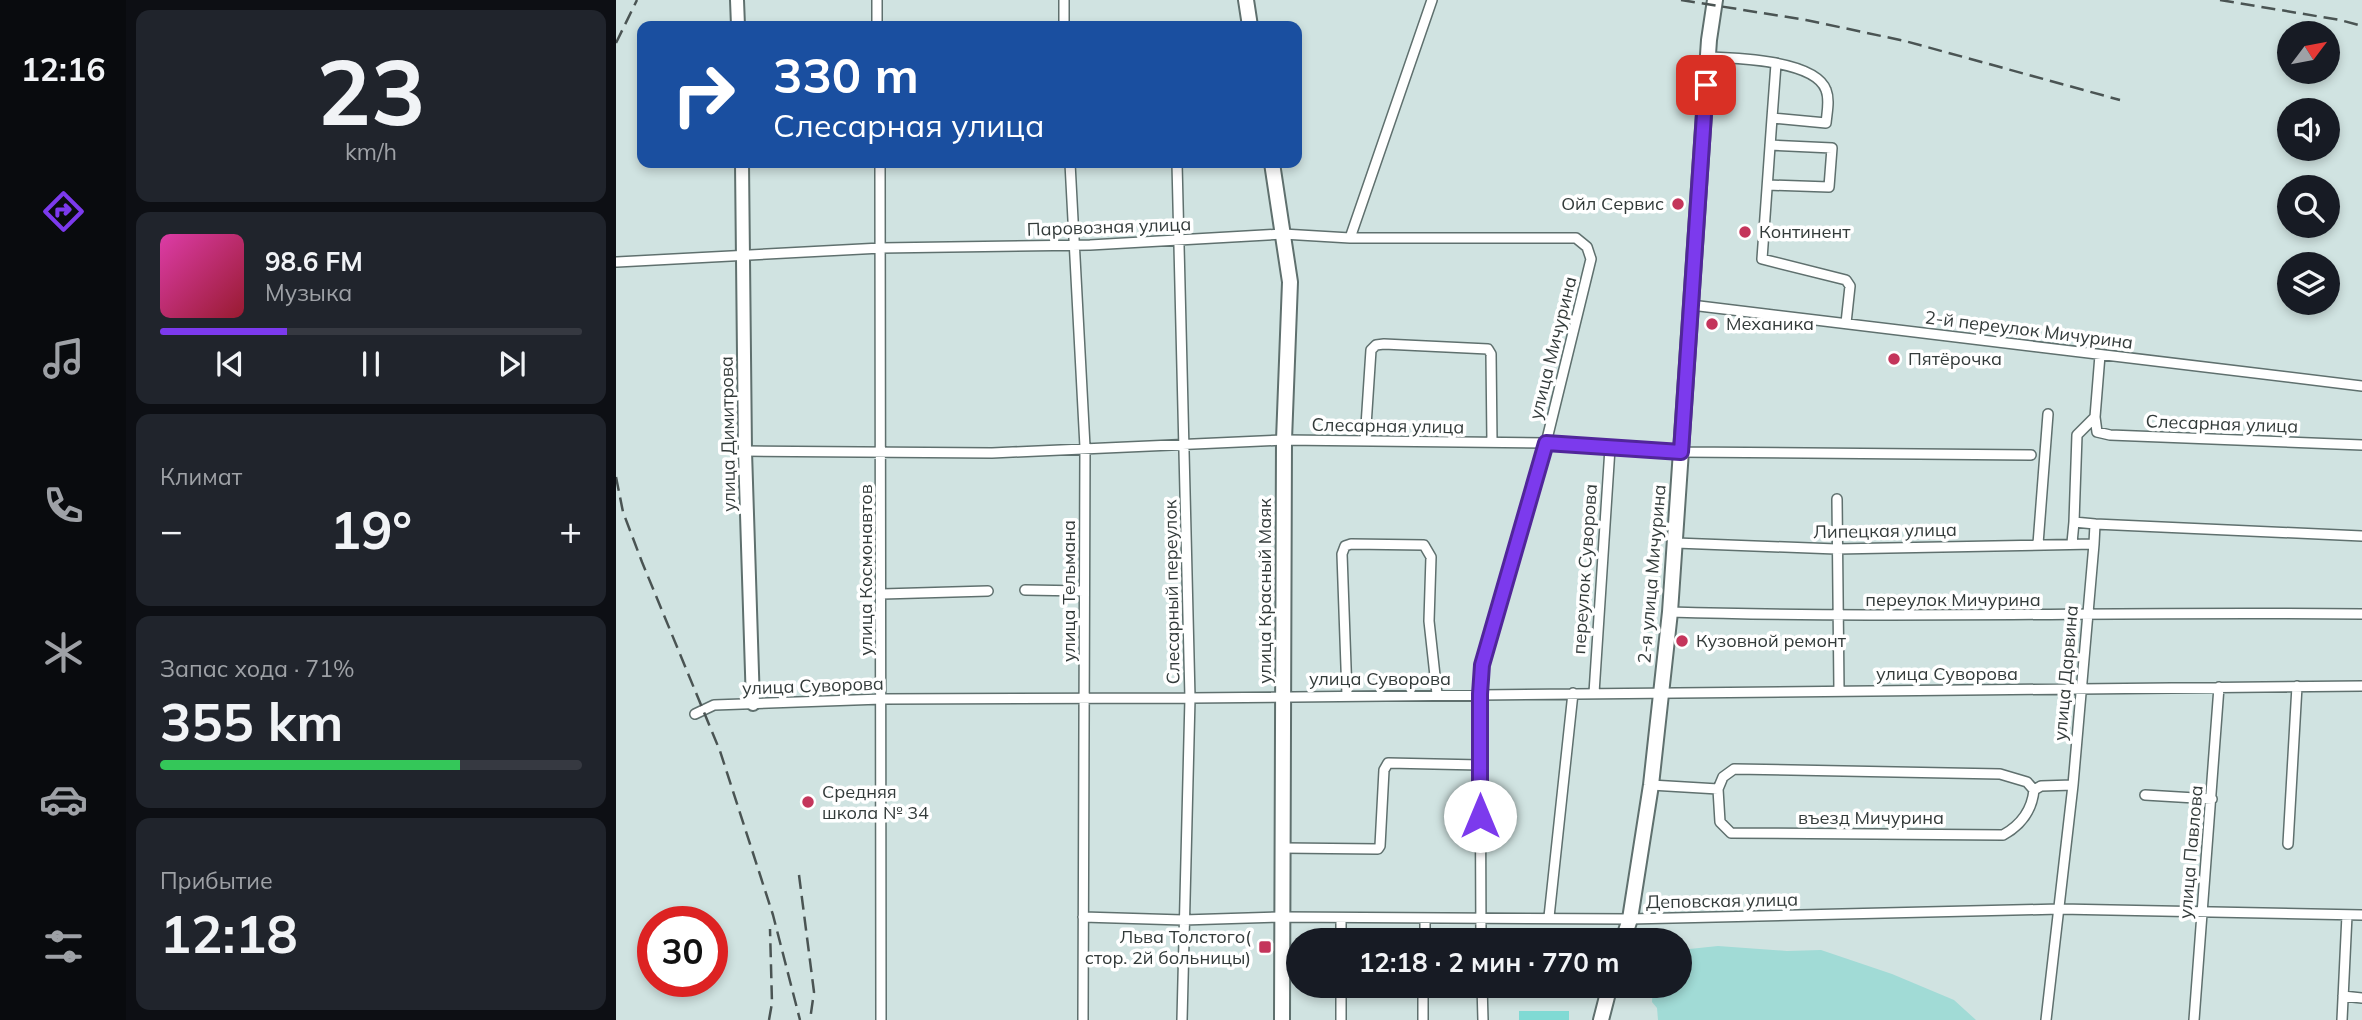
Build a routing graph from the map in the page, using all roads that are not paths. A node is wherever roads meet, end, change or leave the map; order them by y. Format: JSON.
{"nodes":[{"id":1,"x":737,"y":0,"type":"edge"},
{"id":2,"x":877,"y":0,"type":"edge"},
{"id":3,"x":1064,"y":0,"type":"edge"},
{"id":4,"x":1246,"y":0,"type":"edge"},
{"id":5,"x":1432,"y":0,"type":"edge"},
{"id":6,"x":1715,"y":0,"type":"edge"},
{"id":7,"x":737,"y":21,"type":"edge"},
{"id":8,"x":877,"y":21,"type":"edge"},
{"id":9,"x":1064,"y":21,"type":"edge"},
{"id":10,"x":1249,"y":21,"type":"edge"},
{"id":11,"x":1708,"y":57,"type":"junction"},
{"id":12,"x":1776,"y":64,"type":"junction"},
{"id":13,"x":1772,"y":118,"type":"junction"},
{"id":14,"x":1770,"y":145,"type":"junction"},
{"id":15,"x":742,"y":168,"type":"edge"},
{"id":16,"x":880,"y":168,"type":"edge"},
{"id":17,"x":1070,"y":168,"type":"edge"},
{"id":18,"x":1178,"y":168,"type":"edge"},
{"id":19,"x":1273,"y":168,"type":"edge"},
{"id":20,"x":1768,"y":185,"type":"junction"},
{"id":21,"x":1283,"y":234,"type":"junction"},
{"id":22,"x":1350,"y":238,"type":"junction"},
{"id":23,"x":1180,"y":240,"type":"junction"},
{"id":24,"x":1075,"y":246,"type":"junction"},
{"id":25,"x":881,"y":248,"type":"junction"},
{"id":26,"x":742,"y":257,"type":"junction"},
{"id":27,"x":1591,"y":259,"type":"joint"},
{"id":28,"x":617,"y":262,"type":"edge"},
{"id":29,"x":1691,"y":305,"type":"junction"},
{"id":30,"x":1846,"y":323,"type":"junction"},
{"id":31,"x":2100,"y":355,"type":"junction"},
{"id":32,"x":2362,"y":386,"type":"edge"},
{"id":33,"x":2048,"y":414,"type":"dead end"},
{"id":34,"x":2095,"y":417,"type":"junction"},
{"id":35,"x":1284,"y":440,"type":"junction"},
{"id":36,"x":1365,"y":441,"type":"junction"},
{"id":37,"x":1492,"y":442,"type":"junction"},
{"id":38,"x":1546,"y":443,"type":"junction"},
{"id":39,"x":1186,"y":445,"type":"junction"},
{"id":40,"x":2362,"y":445,"type":"edge"},
{"id":41,"x":1085,"y":447,"type":"junction"},
{"id":42,"x":1610,"y":447,"type":"junction"},
{"id":43,"x":745,"y":451,"type":"junction"},
{"id":44,"x":882,"y":451,"type":"junction"},
{"id":45,"x":1681,"y":452,"type":"junction"},
{"id":46,"x":2031,"y":455,"type":"dead end"},
{"id":47,"x":1837,"y":499,"type":"dead end"},
{"id":48,"x":2074,"y":522,"type":"junction"},
{"id":49,"x":2095,"y":524,"type":"junction"},
{"id":50,"x":2362,"y":536,"type":"edge"},
{"id":51,"x":1676,"y":543,"type":"junction"},
{"id":52,"x":2072,"y":543,"type":"junction"},
{"id":53,"x":2038,"y":544,"type":"junction"},
{"id":54,"x":2094,"y":544,"type":"junction"},
{"id":55,"x":1836,"y":548,"type":"junction"},
{"id":56,"x":1025,"y":590,"type":"dead end"},
{"id":57,"x":988,"y":591,"type":"dead end"},
{"id":58,"x":1084,"y":591,"type":"junction"},
{"id":59,"x":882,"y":594,"type":"junction"},
{"id":60,"x":1670,"y":612,"type":"junction"},
{"id":61,"x":2362,"y":614,"type":"edge"},
{"id":62,"x":2087,"y":615,"type":"junction"},
{"id":63,"x":1837,"y":617,"type":"junction"},
{"id":64,"x":2362,"y":686,"type":"edge"},
{"id":65,"x":2219,"y":687,"type":"junction"},
{"id":66,"x":2297,"y":687,"type":"junction"},
{"id":67,"x":2080,"y":688,"type":"junction"},
{"id":68,"x":1839,"y":690,"type":"junction"},
{"id":69,"x":1662,"y":692,"type":"junction"},
{"id":70,"x":1573,"y":693,"type":"junction"},
{"id":71,"x":1594,"y":693,"type":"junction"},
{"id":72,"x":1437,"y":694,"type":"junction"},
{"id":73,"x":1480,"y":694,"type":"junction"},
{"id":74,"x":1284,"y":695,"type":"junction"},
{"id":75,"x":1347,"y":695,"type":"junction"},
{"id":76,"x":1084,"y":697,"type":"junction"},
{"id":77,"x":1190,"y":698,"type":"junction"},
{"id":78,"x":882,"y":699,"type":"junction"},
{"id":79,"x":753,"y":704,"type":"junction"},
{"id":80,"x":695,"y":714,"type":"dead end"},
{"id":81,"x":1480,"y":765,"type":"junction"},
{"id":82,"x":1651,"y":785,"type":"junction"},
{"id":83,"x":2073,"y":785,"type":"junction"},
{"id":84,"x":1718,"y":789,"type":"junction"},
{"id":85,"x":2034,"y":790,"type":"junction"},
{"id":86,"x":2145,"y":794,"type":"dead end"},
{"id":87,"x":2212,"y":799,"type":"junction"},
{"id":88,"x":2288,"y":844,"type":"dead end"},
{"id":89,"x":1283,"y":848,"type":"junction"},
{"id":90,"x":2060,"y":909,"type":"junction"},
{"id":91,"x":2202,"y":911,"type":"junction"},
{"id":92,"x":2347,"y":915,"type":"junction"},
{"id":93,"x":2362,"y":915,"type":"edge"},
{"id":94,"x":1083,"y":917,"type":"junction"},
{"id":95,"x":1281,"y":917,"type":"junction"},
{"id":96,"x":1549,"y":917,"type":"junction"},
{"id":97,"x":1341,"y":918,"type":"junction"},
{"id":98,"x":1480,"y":918,"type":"junction"},
{"id":99,"x":1425,"y":919,"type":"junction"},
{"id":100,"x":1630,"y":919,"type":"junction"},
{"id":101,"x":1183,"y":920,"type":"junction"},
{"id":102,"x":1341,"y":928,"type":"edge"},
{"id":103,"x":1425,"y":928,"type":"edge"},
{"id":104,"x":1480,"y":928,"type":"edge"},
{"id":105,"x":1627,"y":928,"type":"edge"},
{"id":106,"x":2343,"y":996,"type":"junction"},
{"id":107,"x":1341,"y":998,"type":"edge"},
{"id":108,"x":1423,"y":998,"type":"edge"},
{"id":109,"x":1482,"y":998,"type":"edge"},
{"id":110,"x":1607,"y":998,"type":"edge"},
{"id":111,"x":2362,"y":998,"type":"edge"},
{"id":112,"x":881,"y":1020,"type":"edge"},
{"id":113,"x":1083,"y":1020,"type":"edge"},
{"id":114,"x":1182,"y":1020,"type":"edge"},
{"id":115,"x":1282,"y":1020,"type":"edge"},
{"id":116,"x":1341,"y":1020,"type":"edge"},
{"id":117,"x":1423,"y":1020,"type":"edge"},
{"id":118,"x":1483,"y":1020,"type":"edge"},
{"id":119,"x":1601,"y":1020,"type":"edge"},
{"id":120,"x":2046,"y":1020,"type":"edge"},
{"id":121,"x":2194,"y":1020,"type":"edge"},
{"id":122,"x":2342,"y":1020,"type":"edge"}],
"edges":[{"from":1,"to":7,"type":"street"},
{"from":2,"to":8,"type":"street"},
{"from":3,"to":9,"type":"street"},
{"from":4,"to":10,"type":"main road"},
{"from":5,"to":22,"type":"street"},
{"from":6,"to":11,"type":"main road","name":"2-я улица Мичурина"},
{"from":11,"to":12,"type":"street"},
{"from":11,"to":29,"type":"main road","name":"2-я улица Мичурина"},
{"from":12,"to":13,"type":"street"},
{"from":12,"to":13,"type":"street"},
{"from":13,"to":14,"type":"street"},
{"from":14,"to":20,"type":"street"},
{"from":14,"to":20,"type":"street"},
{"from":15,"to":26,"type":"street","name":"улица Димитрова"},
{"from":16,"to":25,"type":"street","name":"улица Космонавтов"},
{"from":17,"to":24,"type":"street","name":"улица Тельмана"},
{"from":18,"to":23,"type":"street","name":"Слесарный переулок"},
{"from":19,"to":21,"type":"main road","name":"улица Красный Маяк"},
{"from":20,"to":30,"type":"street"},
{"from":21,"to":22,"type":"street","name":"Паровозная улица"},
{"from":21,"to":23,"type":"street","name":"Паровозная улица"},
{"from":21,"to":35,"type":"main road","name":"улица Красный Маяк"},
{"from":22,"to":27,"type":"street","name":"Паровозная улица"},
{"from":23,"to":24,"type":"street","name":"Паровозная улица"},
{"from":23,"to":39,"type":"street","name":"Слесарный переулок"},
{"from":24,"to":25,"type":"street","name":"Паровозная улица"},
{"from":24,"to":41,"type":"street","name":"улица Тельмана"},
{"from":25,"to":26,"type":"street","name":"Паровозная улица"},
{"from":25,"to":44,"type":"street","name":"улица Космонавтов"},
{"from":26,"to":28,"type":"street","name":"Паровозная улица"},
{"from":26,"to":43,"type":"street","name":"улица Димитрова"},
{"from":27,"to":38,"type":"street","name":"улица Мичурина"},
{"from":29,"to":30,"type":"street","name":"2-й переулок Мичурина"},
{"from":29,"to":45,"type":"main road","name":"2-я улица Мичурина"},
{"from":30,"to":31,"type":"street","name":"2-й переулок Мичурина"},
{"from":31,"to":32,"type":"street","name":"2-й переулок Мичурина"},
{"from":31,"to":34,"type":"street"},
{"from":33,"to":53,"type":"street"},
{"from":34,"to":40,"type":"street","name":"Слесарная улица"},
{"from":34,"to":48,"type":"street"},
{"from":35,"to":36,"type":"street","name":"Слесарная улица"},
{"from":35,"to":39,"type":"street","name":"Слесарная улица"},
{"from":35,"to":74,"type":"main road","name":"улица Красный Маяк"},
{"from":36,"to":37,"type":"street","name":"Слесарная улица"},
{"from":36,"to":37,"type":"street"},
{"from":37,"to":38,"type":"street","name":"Слесарная улица"},
{"from":38,"to":42,"type":"street","name":"Слесарная улица"},
{"from":38,"to":73,"type":"street","name":"улица Мичурина"},
{"from":39,"to":41,"type":"street","name":"Слесарная улица"},
{"from":39,"to":77,"type":"street","name":"Слесарный переулок"},
{"from":41,"to":44,"type":"street","name":"Слесарная улица"},
{"from":41,"to":58,"type":"street","name":"улица Тельмана"},
{"from":42,"to":45,"type":"street","name":"Слесарная улица"},
{"from":42,"to":71,"type":"street","name":"переулок Суворова"},
{"from":43,"to":44,"type":"street","name":"Слесарная улица"},
{"from":43,"to":79,"type":"street","name":"улица Димитрова"},
{"from":44,"to":59,"type":"street","name":"улица Космонавтов"},
{"from":45,"to":46,"type":"street","name":"Слесарная улица"},
{"from":45,"to":51,"type":"main road","name":"2-я улица Мичурина"},
{"from":47,"to":55,"type":"street"},
{"from":48,"to":49,"type":"street"},
{"from":48,"to":52,"type":"street"},
{"from":49,"to":50,"type":"street"},
{"from":49,"to":54,"type":"street","name":"улица Дарвина"},
{"from":51,"to":55,"type":"street","name":"Липецкая улица"},
{"from":51,"to":60,"type":"main road","name":"2-я улица Мичурина"},
{"from":52,"to":53,"type":"street","name":"Липецкая улица"},
{"from":52,"to":54,"type":"street","name":"Липецкая улица"},
{"from":53,"to":55,"type":"street","name":"Липецкая улица"},
{"from":54,"to":62,"type":"street","name":"улица Дарвина"},
{"from":55,"to":63,"type":"street"},
{"from":56,"to":58,"type":"street"},
{"from":57,"to":59,"type":"street"},
{"from":58,"to":76,"type":"street","name":"улица Тельмана"},
{"from":59,"to":78,"type":"street","name":"улица Космонавтов"},
{"from":60,"to":63,"type":"street","name":"переулок Мичурина"},
{"from":60,"to":69,"type":"main road","name":"2-я улица Мичурина"},
{"from":61,"to":62,"type":"street","name":"переулок Мичурина"},
{"from":62,"to":63,"type":"street","name":"переулок Мичурина"},
{"from":62,"to":67,"type":"street","name":"улица Дарвина"},
{"from":63,"to":68,"type":"street"},
{"from":64,"to":66,"type":"street","name":"улица Суворова"},
{"from":65,"to":66,"type":"street","name":"улица Суворова"},
{"from":65,"to":67,"type":"street","name":"улица Суворова"},
{"from":65,"to":87,"type":"street","name":"улица Павлова"},
{"from":66,"to":88,"type":"street"},
{"from":67,"to":68,"type":"street","name":"улица Суворова"},
{"from":67,"to":83,"type":"street","name":"улица Дарвина"},
{"from":68,"to":69,"type":"street","name":"улица Суворова"},
{"from":69,"to":71,"type":"street","name":"улица Суворова"},
{"from":69,"to":82,"type":"main road","name":"2-я улица Мичурина"},
{"from":70,"to":71,"type":"street","name":"улица Суворова"},
{"from":70,"to":73,"type":"street","name":"улица Суворова"},
{"from":70,"to":96,"type":"street"},
{"from":72,"to":73,"type":"street","name":"улица Суворова"},
{"from":72,"to":75,"type":"street","name":"улица Суворова"},
{"from":72,"to":75,"type":"street"},
{"from":73,"to":81,"type":"street","name":"улица Мичурина"},
{"from":74,"to":75,"type":"street","name":"улица Суворова"},
{"from":74,"to":77,"type":"street","name":"улица Суворова"},
{"from":74,"to":89,"type":"main road","name":"улица Красный Маяк"},
{"from":76,"to":77,"type":"street","name":"улица Суворова"},
{"from":76,"to":78,"type":"street","name":"улица Суворова"},
{"from":76,"to":94,"type":"street","name":"улица Тельмана"},
{"from":77,"to":101,"type":"street","name":"Слесарный переулок"},
{"from":78,"to":79,"type":"street","name":"улица Суворова"},
{"from":78,"to":112,"type":"street","name":"улица Космонавтов"},
{"from":79,"to":80,"type":"street","name":"улица Суворова"},
{"from":81,"to":89,"type":"street"},
{"from":81,"to":98,"type":"street","name":"улица Мичурина"},
{"from":82,"to":84,"type":"street"},
{"from":82,"to":100,"type":"main road","name":"2-я улица Мичурина"},
{"from":83,"to":85,"type":"street"},
{"from":83,"to":90,"type":"street","name":"улица Дарвина"},
{"from":84,"to":85,"type":"street"},
{"from":84,"to":85,"type":"street","name":"въезд Мичурина"},
{"from":86,"to":87,"type":"street"},
{"from":87,"to":91,"type":"street","name":"улица Павлова"},
{"from":89,"to":95,"type":"main road","name":"улица Красный Маяк"},
{"from":90,"to":91,"type":"street","name":"Деповская улица"},
{"from":90,"to":100,"type":"street","name":"Деповская улица"},
{"from":90,"to":120,"type":"street","name":"улица Дарвина"},
{"from":91,"to":92,"type":"street","name":"Деповская улица"},
{"from":91,"to":121,"type":"street","name":"улица Павлова"},
{"from":92,"to":93,"type":"street","name":"Деповская улица"},
{"from":92,"to":106,"type":"street"},
{"from":94,"to":101,"type":"street","name":"Деповская улица"},
{"from":94,"to":113,"type":"street","name":"улица Тельмана"},
{"from":95,"to":97,"type":"street","name":"Деповская улица"},
{"from":95,"to":101,"type":"street","name":"Деповская улица"},
{"from":95,"to":115,"type":"main road","name":"улица Красный Маяк"},
{"from":96,"to":98,"type":"street","name":"Деповская улица"},
{"from":96,"to":100,"type":"street","name":"Деповская улица"},
{"from":97,"to":99,"type":"street","name":"Деповская улица"},
{"from":97,"to":102,"type":"street"},
{"from":98,"to":99,"type":"street","name":"Деповская улица"},
{"from":98,"to":104,"type":"street","name":"улица Мичурина"},
{"from":99,"to":103,"type":"street"},
{"from":100,"to":105,"type":"main road","name":"2-я улица Мичурина"},
{"from":101,"to":114,"type":"street","name":"Слесарный переулок"},
{"from":106,"to":111,"type":"street"},
{"from":106,"to":122,"type":"street"},
{"from":107,"to":116,"type":"street"},
{"from":108,"to":117,"type":"street"},
{"from":109,"to":118,"type":"street"},
{"from":110,"to":119,"type":"main road"}]}
